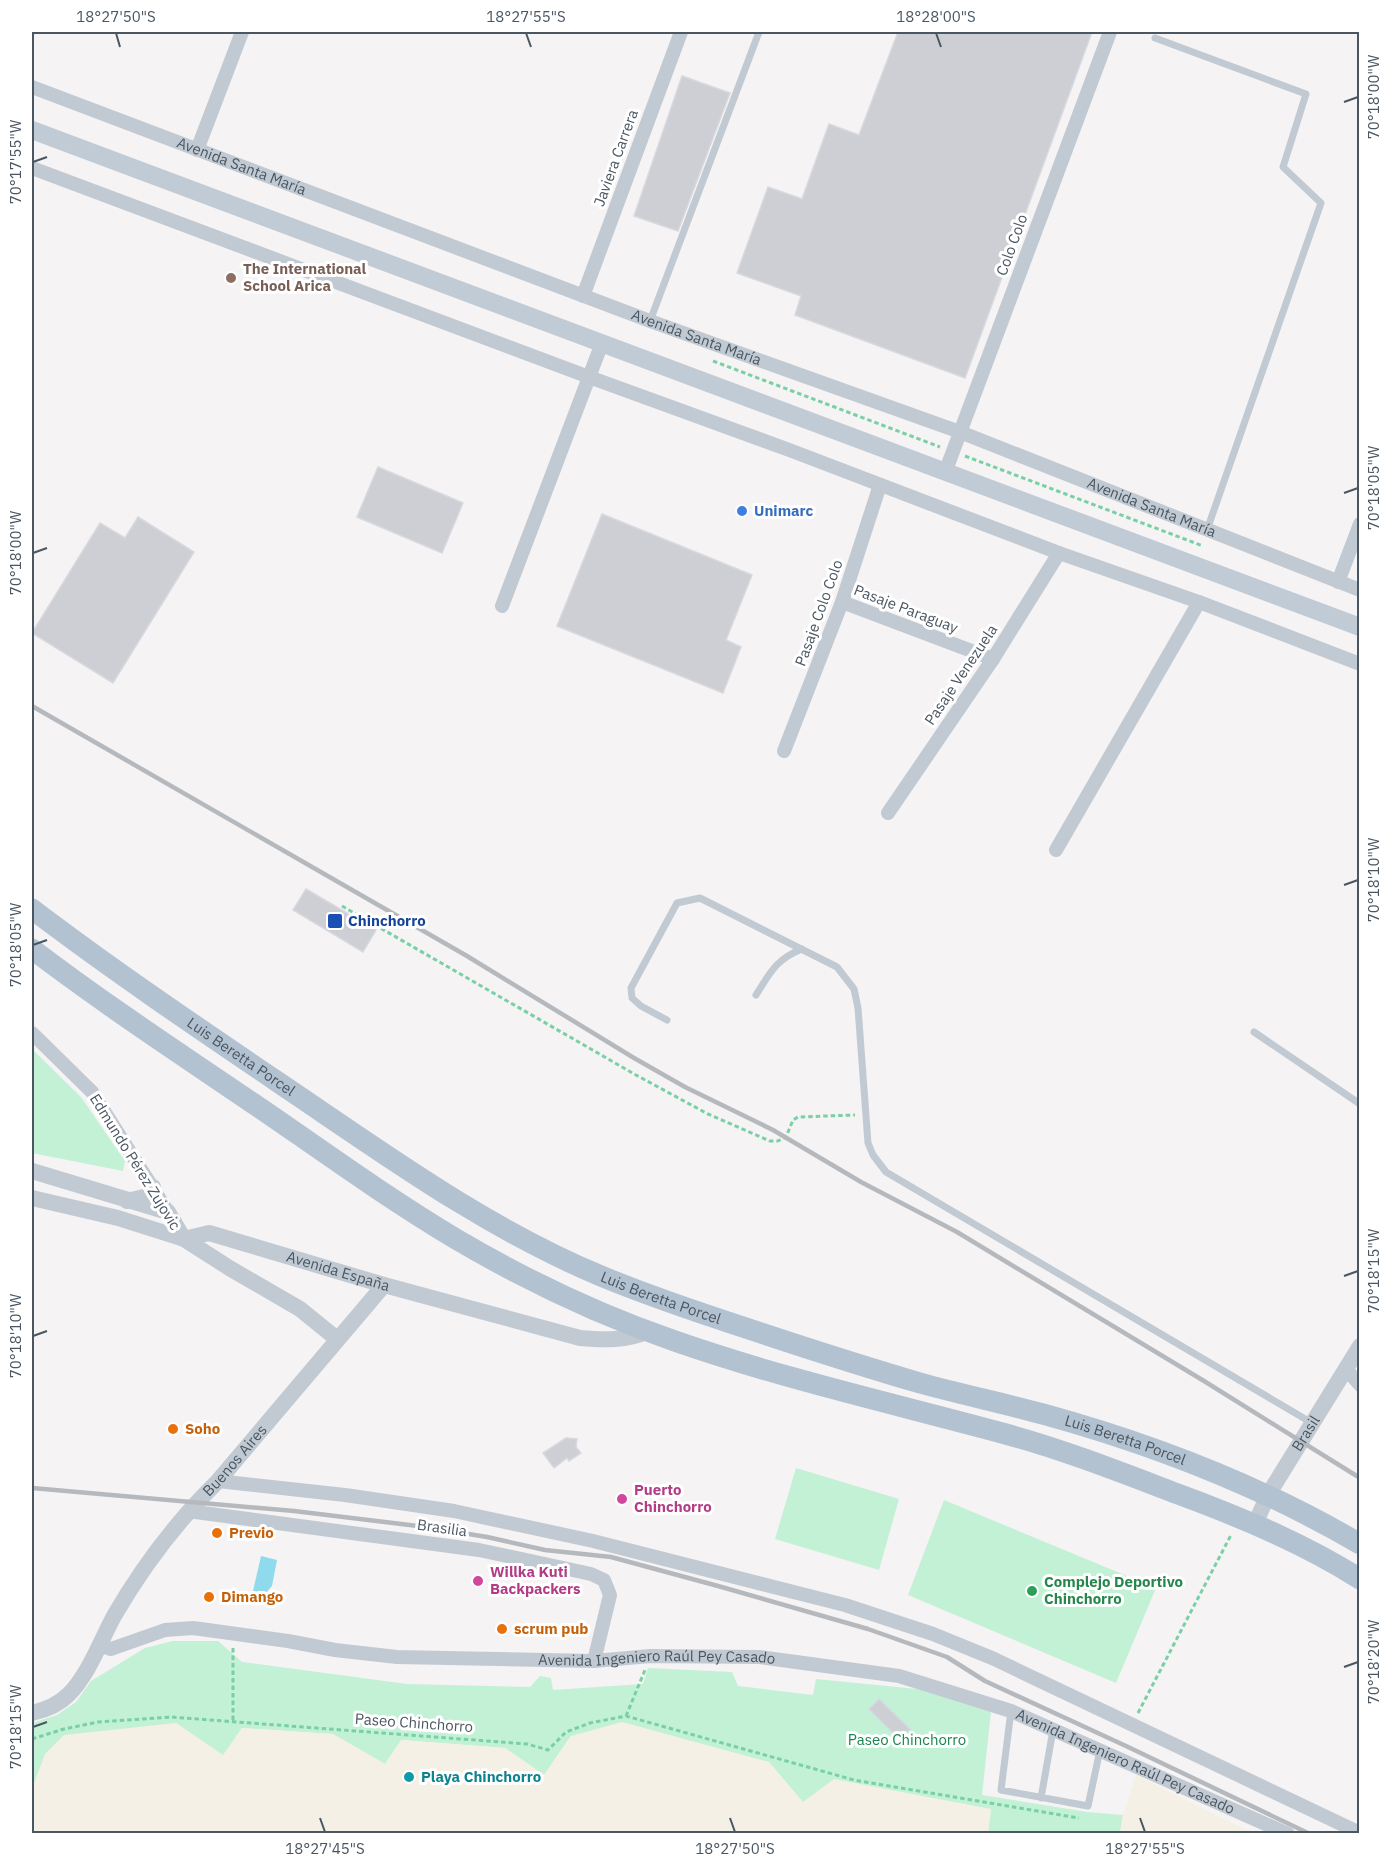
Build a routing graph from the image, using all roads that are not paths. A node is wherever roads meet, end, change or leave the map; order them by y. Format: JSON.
{"nodes":[{"id":1,"x":242,"y":32,"type":"edge"},
{"id":2,"x":681,"y":32,"type":"edge"},
{"id":3,"x":759,"y":32,"type":"edge"},
{"id":4,"x":1110,"y":32,"type":"edge"},
{"id":5,"x":1155,"y":38,"type":"dead end"},
{"id":6,"x":32,"y":87,"type":"edge"},
{"id":7,"x":32,"y":130,"type":"edge"},
{"id":8,"x":197,"y":150,"type":"junction"},
{"id":9,"x":32,"y":168,"type":"edge"},
{"id":10,"x":583,"y":296,"type":"junction"},
{"id":11,"x":650,"y":321,"type":"junction"},
{"id":12,"x":602,"y":343,"type":"junction"},
{"id":13,"x":589,"y":377,"type":"junction"},
{"id":14,"x":960,"y":432,"type":"junction"},
{"id":15,"x":946,"y":470,"type":"junction"},
{"id":16,"x":880,"y":485,"type":"junction"},
{"id":17,"x":1359,"y":524,"type":"edge"},
{"id":18,"x":1207,"y":530,"type":"junction"},
{"id":19,"x":1059,"y":553,"type":"junction"},
{"id":20,"x":1338,"y":582,"type":"junction"},
{"id":21,"x":1359,"y":590,"type":"edge"},
{"id":22,"x":842,"y":602,"type":"junction"},
{"id":23,"x":1199,"y":602,"type":"junction"},
{"id":24,"x":502,"y":606,"type":"dead end"},
{"id":25,"x":1359,"y":627,"type":"edge"},
{"id":26,"x":993,"y":659,"type":"junction"},
{"id":27,"x":1359,"y":664,"type":"edge"},
{"id":28,"x":784,"y":750,"type":"dead end"},
{"id":29,"x":888,"y":813,"type":"dead end"},
{"id":30,"x":1056,"y":850,"type":"dead end"},
{"id":31,"x":32,"y":909,"type":"edge"},
{"id":32,"x":32,"y":949,"type":"edge"},
{"id":33,"x":802,"y":949,"type":"junction"},
{"id":34,"x":756,"y":995,"type":"dead end"},
{"id":35,"x":667,"y":1020,"type":"dead end"},
{"id":36,"x":1254,"y":1032,"type":"dead end"},
{"id":37,"x":32,"y":1033,"type":"edge"},
{"id":38,"x":1359,"y":1104,"type":"edge"},
{"id":39,"x":32,"y":1171,"type":"edge"},
{"id":40,"x":153,"y":1187,"type":"junction"},
{"id":41,"x":32,"y":1198,"type":"edge"},
{"id":42,"x":127,"y":1201,"type":"junction"},
{"id":43,"x":168,"y":1212,"type":"junction"},
{"id":44,"x":184,"y":1239,"type":"junction"},
{"id":45,"x":384,"y":1285,"type":"junction"},
{"id":46,"x":648,"y":1331,"type":"junction"},
{"id":47,"x":337,"y":1340,"type":"junction"},
{"id":48,"x":1359,"y":1346,"type":"edge"},
{"id":49,"x":1346,"y":1369,"type":"junction"},
{"id":50,"x":1359,"y":1385,"type":"edge"},
{"id":51,"x":1312,"y":1424,"type":"junction"},
{"id":52,"x":218,"y":1481,"type":"junction"},
{"id":53,"x":1268,"y":1495,"type":"junction"},
{"id":54,"x":188,"y":1510,"type":"junction"},
{"id":55,"x":1248,"y":1521,"type":"junction"},
{"id":56,"x":1359,"y":1544,"type":"edge"},
{"id":57,"x":1359,"y":1579,"type":"edge"},
{"id":58,"x":99,"y":1645,"type":"junction"},
{"id":59,"x":594,"y":1661,"type":"junction"},
{"id":60,"x":1011,"y":1711,"type":"junction"},
{"id":61,"x":32,"y":1713,"type":"edge"},
{"id":62,"x":1053,"y":1730,"type":"junction"},
{"id":63,"x":1100,"y":1750,"type":"junction"},
{"id":64,"x":1041,"y":1798,"type":"junction"},
{"id":65,"x":1288,"y":1833,"type":"edge"},
{"id":66,"x":1359,"y":1833,"type":"edge"}],
"edges":[{"from":1,"to":8,"type":"street"},
{"from":2,"to":10,"type":"street","name":"Javiera Carrera"},
{"from":3,"to":11,"type":"lane"},
{"from":4,"to":14,"type":"street","name":"Colo Colo"},
{"from":5,"to":18,"type":"lane"},
{"from":6,"to":8,"type":"street","name":"Avenida Santa María"},
{"from":7,"to":12,"type":"main road"},
{"from":8,"to":10,"type":"street","name":"Avenida Santa María"},
{"from":9,"to":13,"type":"street"},
{"from":10,"to":11,"type":"street","name":"Avenida Santa María"},
{"from":11,"to":14,"type":"street","name":"Avenida Santa María"},
{"from":12,"to":13,"type":"street"},
{"from":12,"to":15,"type":"main road"},
{"from":13,"to":16,"type":"street"},
{"from":13,"to":24,"type":"street"},
{"from":14,"to":15,"type":"street","name":"Colo Colo"},
{"from":14,"to":18,"type":"street","name":"Avenida Santa María"},
{"from":15,"to":25,"type":"main road"},
{"from":16,"to":19,"type":"street"},
{"from":16,"to":22,"type":"street","name":"Pasaje Colo Colo"},
{"from":17,"to":20,"type":"street"},
{"from":18,"to":20,"type":"street","name":"Avenida Santa María"},
{"from":19,"to":23,"type":"street"},
{"from":19,"to":26,"type":"street","name":"Pasaje Venezuela"},
{"from":20,"to":21,"type":"street","name":"Avenida Santa María"},
{"from":22,"to":26,"type":"street","name":"Pasaje Paraguay"},
{"from":22,"to":28,"type":"street","name":"Pasaje Colo Colo"},
{"from":23,"to":27,"type":"street"},
{"from":23,"to":30,"type":"street"},
{"from":26,"to":29,"type":"street","name":"Pasaje Venezuela"},
{"from":31,"to":53,"type":"main road","name":"Luis Beretta Porcel"},
{"from":32,"to":46,"type":"main road","name":"Luis Beretta Porcel"},
{"from":33,"to":34,"type":"lane"},
{"from":33,"to":35,"type":"lane"},
{"from":33,"to":51,"type":"lane"},
{"from":36,"to":38,"type":"lane"},
{"from":37,"to":40,"type":"street","name":"Edmundo Pérez Zujovic"},
{"from":39,"to":42,"type":"street"},
{"from":40,"to":42,"type":"street"},
{"from":40,"to":43,"type":"street","name":"Edmundo Pérez Zujovic"},
{"from":41,"to":44,"type":"street","name":"Avenida España"},
{"from":42,"to":43,"type":"street"},
{"from":43,"to":44,"type":"street","name":"Edmundo Pérez Zujovic"},
{"from":44,"to":45,"type":"street","name":"Avenida España"},
{"from":44,"to":47,"type":"street","name":"Edmundo Pérez Zujovic"},
{"from":45,"to":46,"type":"street","name":"Avenida España"},
{"from":45,"to":47,"type":"street","name":"Buenos Aires"},
{"from":46,"to":55,"type":"main road","name":"Luis Beretta Porcel"},
{"from":47,"to":52,"type":"street","name":"Buenos Aires"},
{"from":48,"to":49,"type":"street","name":"Brasil"},
{"from":49,"to":50,"type":"street"},
{"from":49,"to":51,"type":"street","name":"Brasil"},
{"from":51,"to":53,"type":"street","name":"Brasil"},
{"from":52,"to":54,"type":"street","name":"Buenos Aires"},
{"from":52,"to":66,"type":"street","name":"Avenida Ingeniero Raúl Pey Casado"},
{"from":53,"to":55,"type":"street","name":"Brasil"},
{"from":53,"to":56,"type":"main road","name":"Luis Beretta Porcel"},
{"from":54,"to":58,"type":"street","name":"Buenos Aires"},
{"from":54,"to":59,"type":"street","name":"Brasilia"},
{"from":55,"to":57,"type":"main road","name":"Luis Beretta Porcel"},
{"from":58,"to":59,"type":"street","name":"Avenida Ingeniero Raúl Pey Casado"},
{"from":58,"to":61,"type":"street"},
{"from":59,"to":60,"type":"street","name":"Avenida Ingeniero Raúl Pey Casado"},
{"from":60,"to":62,"type":"street","name":"Avenida Ingeniero Raúl Pey Casado"},
{"from":60,"to":64,"type":"lane"},
{"from":62,"to":63,"type":"street","name":"Avenida Ingeniero Raúl Pey Casado"},
{"from":62,"to":64,"type":"lane"},
{"from":63,"to":64,"type":"lane"},
{"from":63,"to":65,"type":"street","name":"Avenida Ingeniero Raúl Pey Casado"}]}
